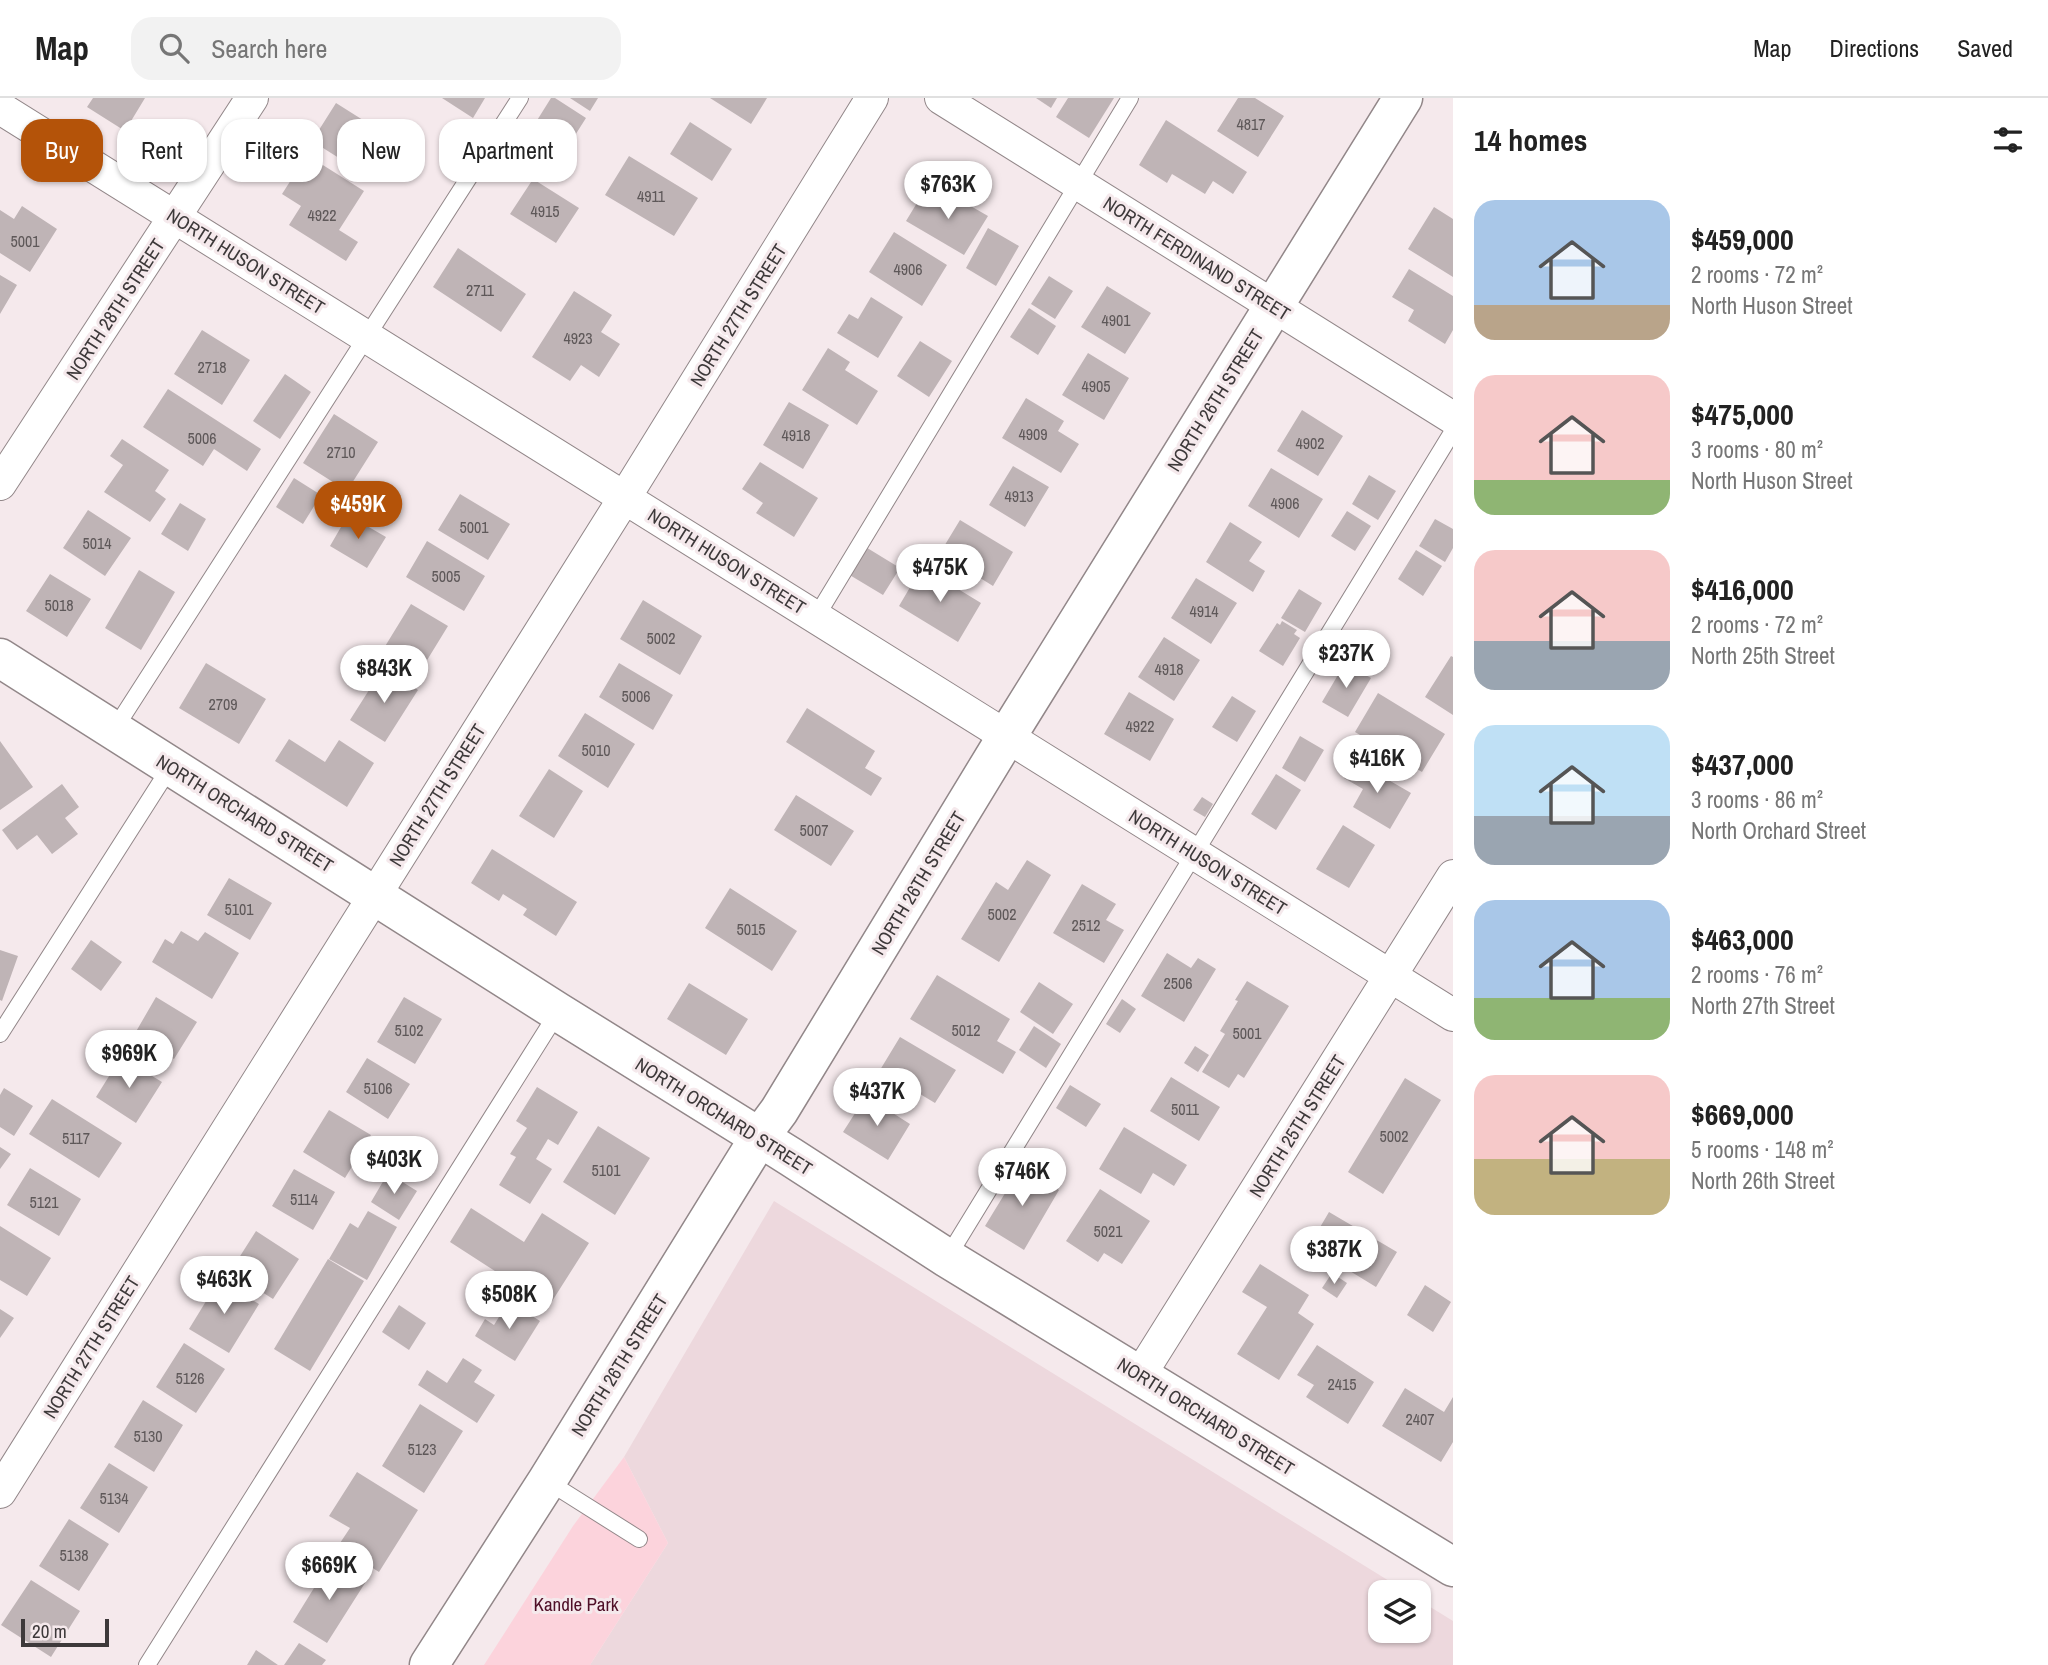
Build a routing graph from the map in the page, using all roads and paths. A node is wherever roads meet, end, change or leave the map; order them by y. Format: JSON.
{"nodes":[{"id":1,"x":252,"y":98,"type":"edge"},
{"id":2,"x":520,"y":98,"type":"edge"},
{"id":3,"x":873,"y":98,"type":"edge"},
{"id":4,"x":940,"y":98,"type":"edge"},
{"id":5,"x":1130,"y":98,"type":"edge"},
{"id":6,"x":1403,"y":98,"type":"edge"},
{"id":7,"x":0,"y":108,"type":"edge"},
{"id":8,"x":1078,"y":184,"type":"junction"},
{"id":9,"x":175,"y":217,"type":"junction"},
{"id":10,"x":1273,"y":306,"type":"junction"},
{"id":11,"x":367,"y":337,"type":"junction"},
{"id":12,"x":1453,"y":418,"type":"edge"},
{"id":13,"x":1453,"y":431,"type":"edge"},
{"id":14,"x":0,"y":484,"type":"edge"},
{"id":15,"x":625,"y":497,"type":"junction"},
{"id":16,"x":816,"y":617,"type":"junction"},
{"id":17,"x":0,"y":658,"type":"edge"},
{"id":18,"x":114,"y":730,"type":"junction"},
{"id":19,"x":1007,"y":736,"type":"junction"},
{"id":20,"x":171,"y":766,"type":"junction"},
{"id":21,"x":1194,"y":853,"type":"junction"},
{"id":22,"x":1453,"y":876,"type":"edge"},
{"id":23,"x":374,"y":895,"type":"junction"},
{"id":24,"x":1391,"y":977,"type":"junction"},
{"id":25,"x":558,"y":1012,"type":"junction"},
{"id":26,"x":1453,"y":1015,"type":"edge"},
{"id":27,"x":0,"y":1034,"type":"edge"},
{"id":28,"x":759,"y":1138,"type":"junction"},
{"id":29,"x":947,"y":1258,"type":"junction"},
{"id":30,"x":1140,"y":1375,"type":"junction"},
{"id":31,"x":547,"y":1481,"type":"junction"},
{"id":32,"x":0,"y":1492,"type":"edge"},
{"id":33,"x":639,"y":1539,"type":"dead end"},
{"id":34,"x":1453,"y":1567,"type":"edge"},
{"id":35,"x":147,"y":1665,"type":"edge"},
{"id":36,"x":429,"y":1665,"type":"edge"}],
"edges":[{"from":1,"to":9,"type":"street","name":"NORTH 28TH STREET"},
{"from":2,"to":11,"type":"lane"},
{"from":3,"to":15,"type":"street","name":"NORTH 27TH STREET"},
{"from":4,"to":8,"type":"street","name":"NORTH FERDINAND STREET"},
{"from":5,"to":8,"type":"lane"},
{"from":6,"to":10,"type":"street","name":"NORTH 26TH STREET"},
{"from":7,"to":9,"type":"street","name":"NORTH HUSON STREET"},
{"from":8,"to":10,"type":"street","name":"NORTH FERDINAND STREET"},
{"from":8,"to":16,"type":"lane"},
{"from":9,"to":11,"type":"street","name":"NORTH HUSON STREET"},
{"from":9,"to":14,"type":"street","name":"NORTH 28TH STREET"},
{"from":10,"to":12,"type":"street","name":"NORTH FERDINAND STREET"},
{"from":10,"to":19,"type":"street","name":"NORTH 26TH STREET"},
{"from":11,"to":15,"type":"street","name":"NORTH HUSON STREET"},
{"from":11,"to":18,"type":"lane"},
{"from":13,"to":21,"type":"lane"},
{"from":15,"to":16,"type":"street","name":"NORTH HUSON STREET"},
{"from":15,"to":23,"type":"street","name":"NORTH 27TH STREET"},
{"from":16,"to":19,"type":"street","name":"NORTH HUSON STREET"},
{"from":17,"to":18,"type":"street","name":"NORTH ORCHARD STREET"},
{"from":18,"to":20,"type":"street","name":"NORTH ORCHARD STREET"},
{"from":19,"to":21,"type":"street","name":"NORTH HUSON STREET"},
{"from":19,"to":28,"type":"street","name":"NORTH 26TH STREET"},
{"from":20,"to":23,"type":"street","name":"NORTH ORCHARD STREET"},
{"from":20,"to":27,"type":"lane"},
{"from":21,"to":24,"type":"street","name":"NORTH HUSON STREET"},
{"from":21,"to":29,"type":"lane"},
{"from":22,"to":24,"type":"street","name":"NORTH 25TH STREET"},
{"from":23,"to":25,"type":"street","name":"NORTH ORCHARD STREET"},
{"from":23,"to":32,"type":"street","name":"NORTH 27TH STREET"},
{"from":24,"to":26,"type":"street","name":"NORTH HUSON STREET"},
{"from":24,"to":30,"type":"street","name":"NORTH 25TH STREET"},
{"from":25,"to":28,"type":"street","name":"NORTH ORCHARD STREET"},
{"from":25,"to":35,"type":"lane"},
{"from":28,"to":29,"type":"street","name":"NORTH ORCHARD STREET"},
{"from":28,"to":31,"type":"street","name":"NORTH 26TH STREET"},
{"from":29,"to":30,"type":"street","name":"NORTH ORCHARD STREET"},
{"from":30,"to":34,"type":"street","name":"NORTH ORCHARD STREET"},
{"from":31,"to":33,"type":"lane"},
{"from":31,"to":36,"type":"street","name":"NORTH 26TH STREET"}]}
